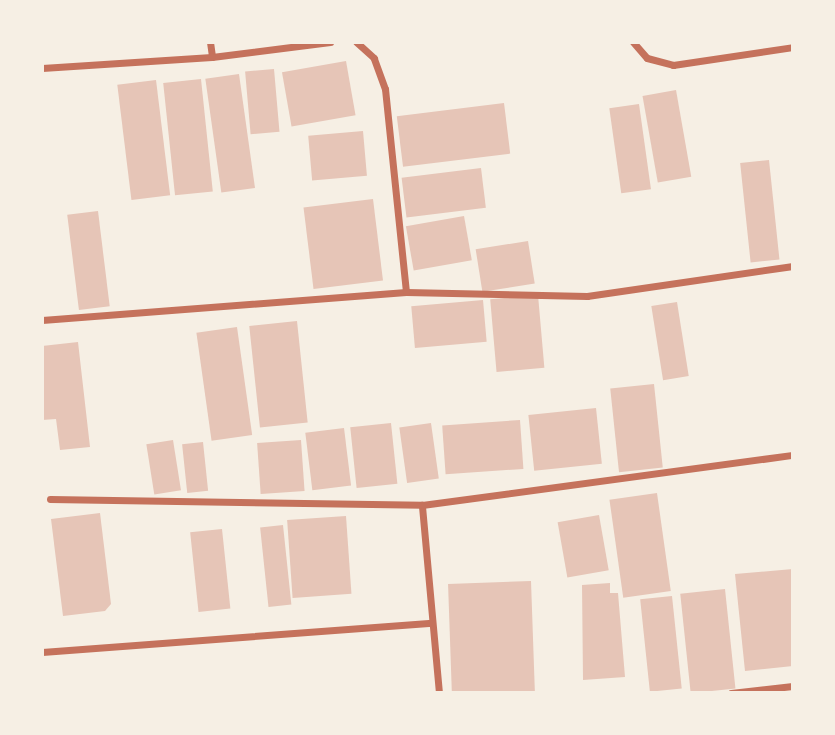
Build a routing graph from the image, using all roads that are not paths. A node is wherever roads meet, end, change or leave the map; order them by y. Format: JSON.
{"nodes":[{"id":1,"x":210,"y":42,"type":"edge"},
{"id":2,"x":330,"y":42,"type":"edge"},
{"id":3,"x":356,"y":42,"type":"edge"},
{"id":4,"x":633,"y":42,"type":"edge"},
{"id":5,"x":793,"y":47,"type":"edge"},
{"id":6,"x":212,"y":57,"type":"junction"},
{"id":7,"x":42,"y":68,"type":"edge"},
{"id":8,"x":793,"y":266,"type":"edge"},
{"id":9,"x":407,"y":292,"type":"junction"},
{"id":10,"x":42,"y":320,"type":"edge"},
{"id":11,"x":793,"y":454,"type":"edge"},
{"id":12,"x":50,"y":499,"type":"dead end"},
{"id":13,"x":422,"y":505,"type":"junction"},
{"id":14,"x":432,"y":622,"type":"junction"},
{"id":15,"x":42,"y":652,"type":"edge"},
{"id":16,"x":793,"y":686,"type":"edge"},
{"id":17,"x":439,"y":693,"type":"edge"},
{"id":18,"x":731,"y":693,"type":"edge"}],
"edges":[{"from":1,"to":6,"type":"street"},
{"from":2,"to":6,"type":"street"},
{"from":3,"to":9,"type":"street"},
{"from":4,"to":5,"type":"street"},
{"from":6,"to":7,"type":"street"},
{"from":8,"to":9,"type":"street"},
{"from":9,"to":10,"type":"street"},
{"from":11,"to":13,"type":"street"},
{"from":12,"to":13,"type":"street"},
{"from":13,"to":14,"type":"street"},
{"from":14,"to":15,"type":"street"},
{"from":14,"to":17,"type":"street"},
{"from":16,"to":18,"type":"street"}]}
